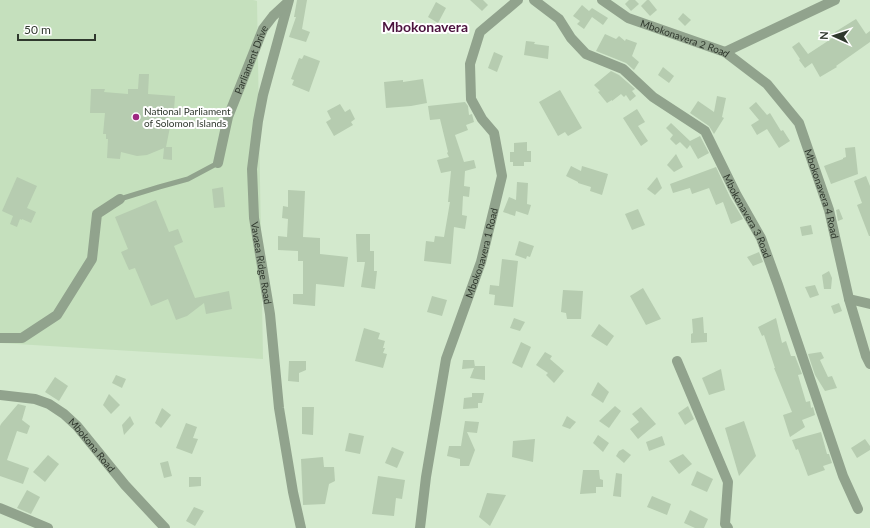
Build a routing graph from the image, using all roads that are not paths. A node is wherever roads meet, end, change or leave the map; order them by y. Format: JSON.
{"nodes":[{"id":1,"x":518,"y":0,"type":"edge"},
{"id":2,"x":534,"y":0,"type":"edge"},
{"id":3,"x":602,"y":0,"type":"edge"},
{"id":4,"x":835,"y":0,"type":"edge"},
{"id":5,"x":289,"y":1,"type":"edge"},
{"id":6,"x":725,"y":52,"type":"junction"},
{"id":7,"x":218,"y":163,"type":"joint"},
{"id":8,"x":120,"y":199,"type":"joint"},
{"id":9,"x":849,"y":299,"type":"junction"},
{"id":10,"x":870,"y":304,"type":"edge"},
{"id":11,"x":0,"y":338,"type":"edge"},
{"id":12,"x":677,"y":361,"type":"dead end"},
{"id":13,"x":870,"y":364,"type":"edge"},
{"id":14,"x":0,"y":396,"type":"edge"},
{"id":15,"x":0,"y":508,"type":"edge"},
{"id":16,"x":858,"y":510,"type":"dead end"},
{"id":17,"x":725,"y":527,"type":"edge"},
{"id":18,"x":48,"y":528,"type":"edge"},
{"id":19,"x":165,"y":528,"type":"edge"},
{"id":20,"x":301,"y":528,"type":"edge"},
{"id":21,"x":420,"y":528,"type":"edge"}],
"edges":[{"from":1,"to":21,"type":"street","name":"Mbokonavera 1 Road"},
{"from":2,"to":16,"type":"street","name":"Mbokonavera 3 Road"},
{"from":3,"to":6,"type":"street","name":"Mbokonavera 2 Road"},
{"from":4,"to":6,"type":"street","name":"Mbokonavera 2 Road"},
{"from":5,"to":7,"type":"street","name":"Parliament Drive"},
{"from":5,"to":20,"type":"street","name":"Vavaea Ridge Road"},
{"from":6,"to":9,"type":"street","name":"Mbokonavera 4 Road"},
{"from":7,"to":8,"type":"lane","name":"Parliament Drive"},
{"from":8,"to":11,"type":"street"},
{"from":9,"to":10,"type":"street"},
{"from":9,"to":13,"type":"street","name":"Mbokonavera 4 Road"},
{"from":12,"to":17,"type":"street"},
{"from":14,"to":19,"type":"street","name":"Mbokona Road"},
{"from":15,"to":18,"type":"street"}]}
